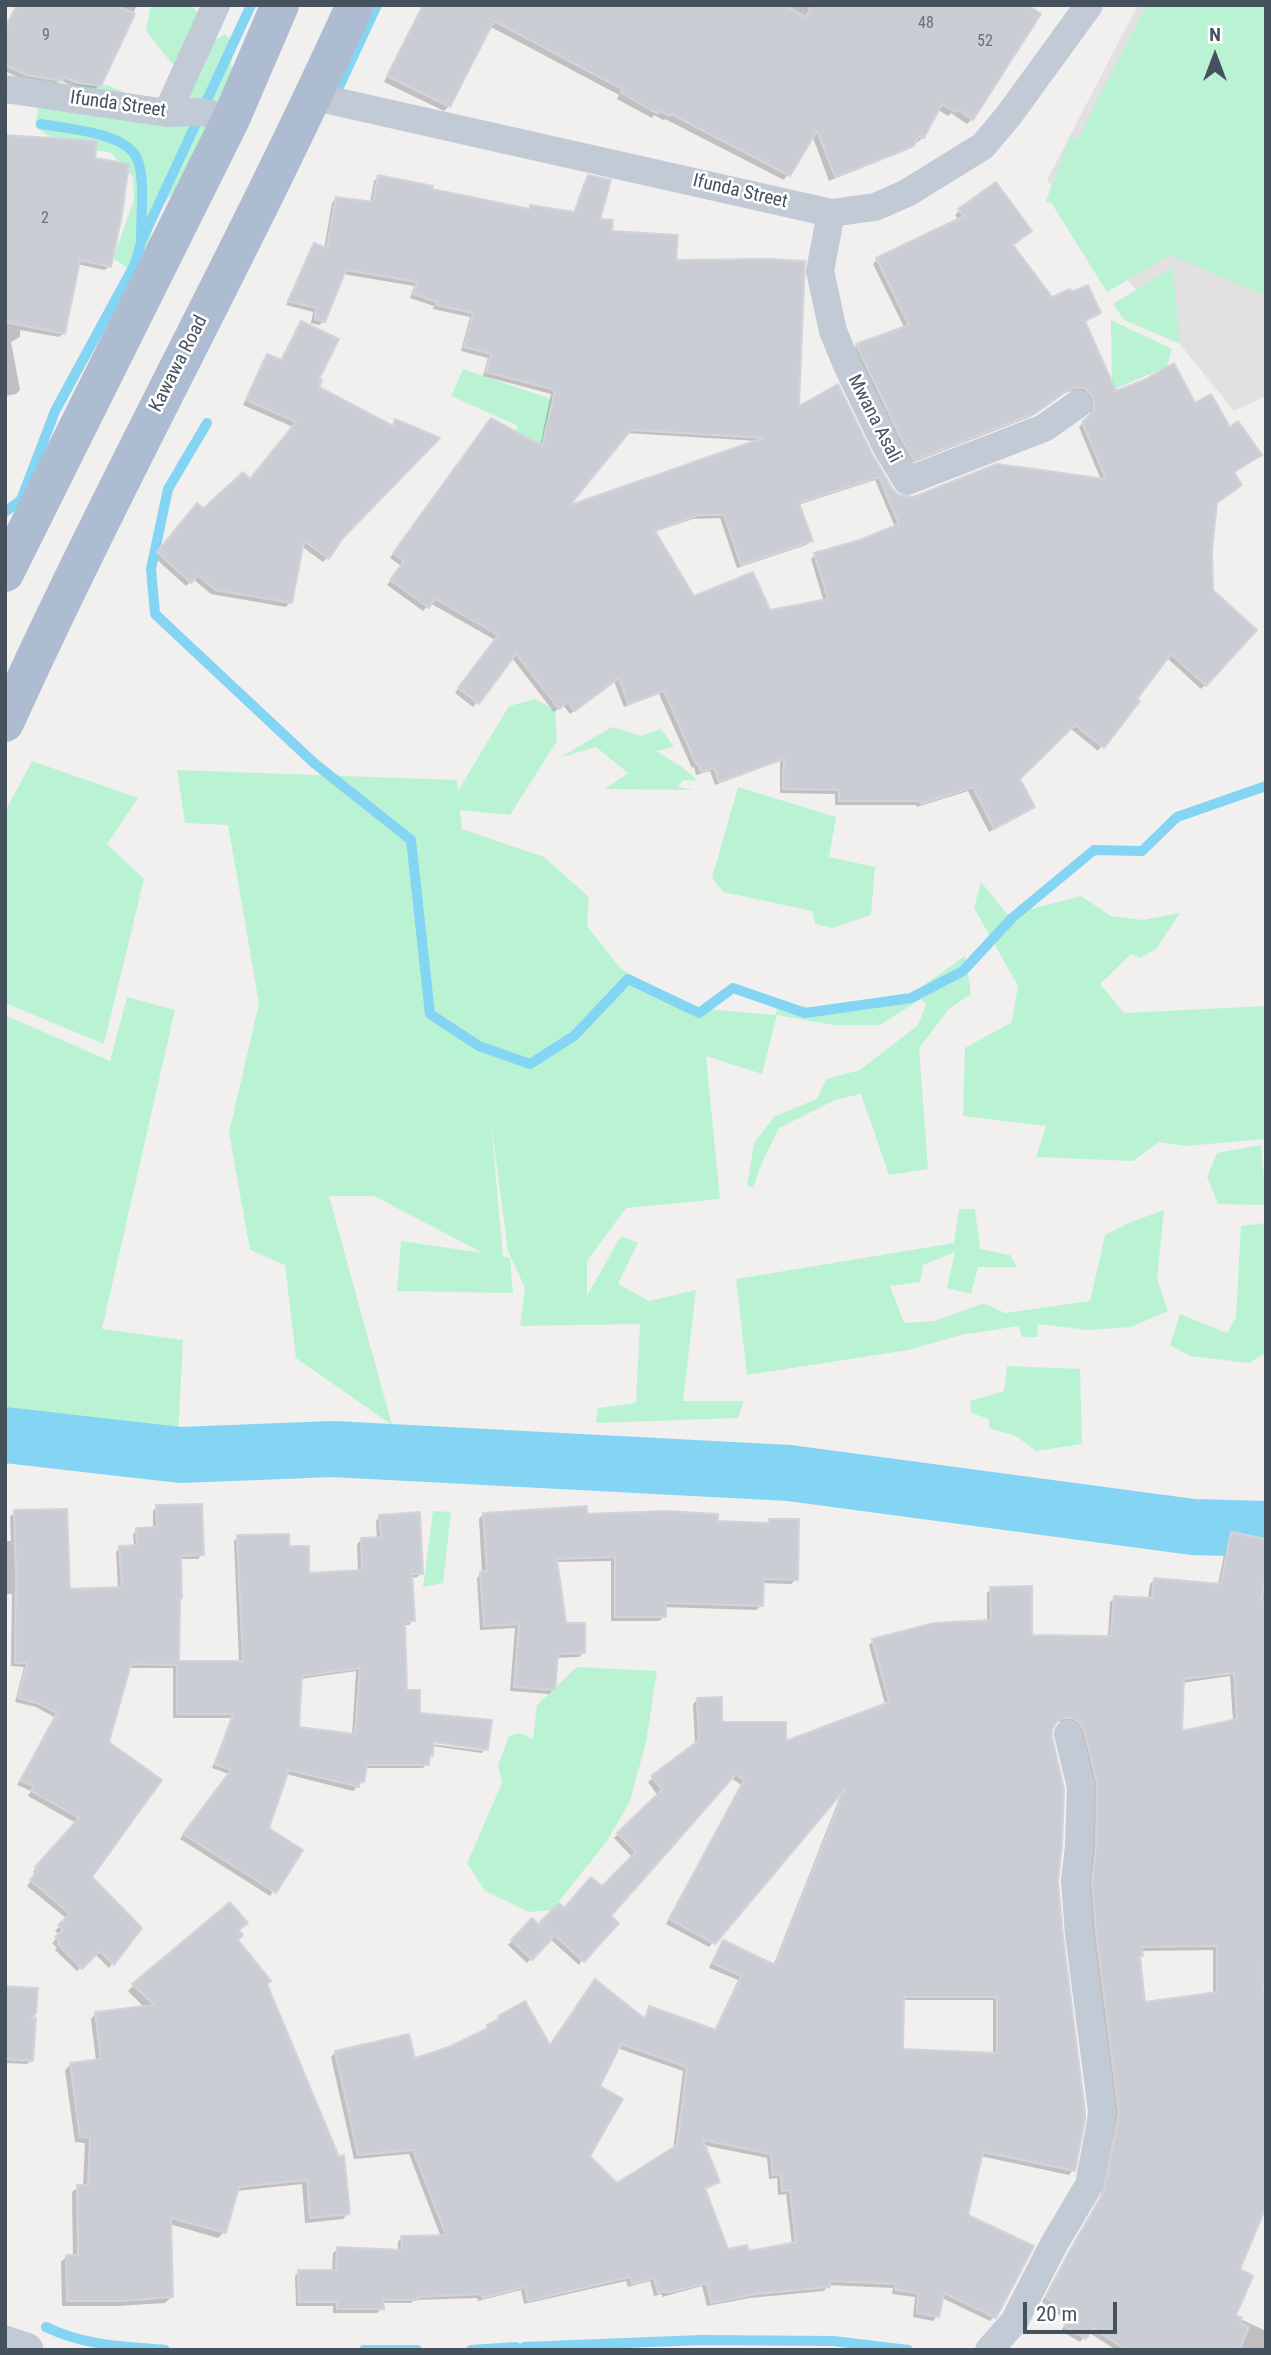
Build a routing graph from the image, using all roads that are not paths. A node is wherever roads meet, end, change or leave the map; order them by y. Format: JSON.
{"nodes":[{"id":1,"x":216,"y":5,"type":"edge"},
{"id":2,"x":280,"y":5,"type":"edge"},
{"id":3,"x":355,"y":5,"type":"edge"},
{"id":4,"x":1089,"y":5,"type":"edge"},
{"id":5,"x":5,"y":89,"type":"edge"},
{"id":6,"x":315,"y":94,"type":"junction"},
{"id":7,"x":167,"y":113,"type":"junction"},
{"id":8,"x":232,"y":119,"type":"junction"},
{"id":9,"x":831,"y":213,"type":"junction"},
{"id":10,"x":1078,"y":404,"type":"dead end"},
{"id":11,"x":5,"y":573,"type":"edge"},
{"id":12,"x":5,"y":723,"type":"edge"},
{"id":13,"x":1068,"y":1734,"type":"dead end"},
{"id":14,"x":5,"y":2343,"type":"edge"},
{"id":15,"x":26,"y":2350,"type":"edge"},
{"id":16,"x":989,"y":2350,"type":"edge"}],
"edges":[{"from":1,"to":7,"type":"street"},
{"from":2,"to":8,"type":"main road"},
{"from":3,"to":6,"type":"main road","name":"Kawawa Road"},
{"from":4,"to":9,"type":"street","name":"Ifunda Street"},
{"from":5,"to":7,"type":"street","name":"Ifunda Street"},
{"from":6,"to":9,"type":"street","name":"Ifunda Street"},
{"from":6,"to":12,"type":"main road","name":"Kawawa Road"},
{"from":7,"to":8,"type":"street","name":"Ifunda Street"},
{"from":8,"to":11,"type":"main road"},
{"from":9,"to":10,"type":"street","name":"Mwana Asali"},
{"from":13,"to":16,"type":"street"},
{"from":14,"to":15,"type":"street"}]}
